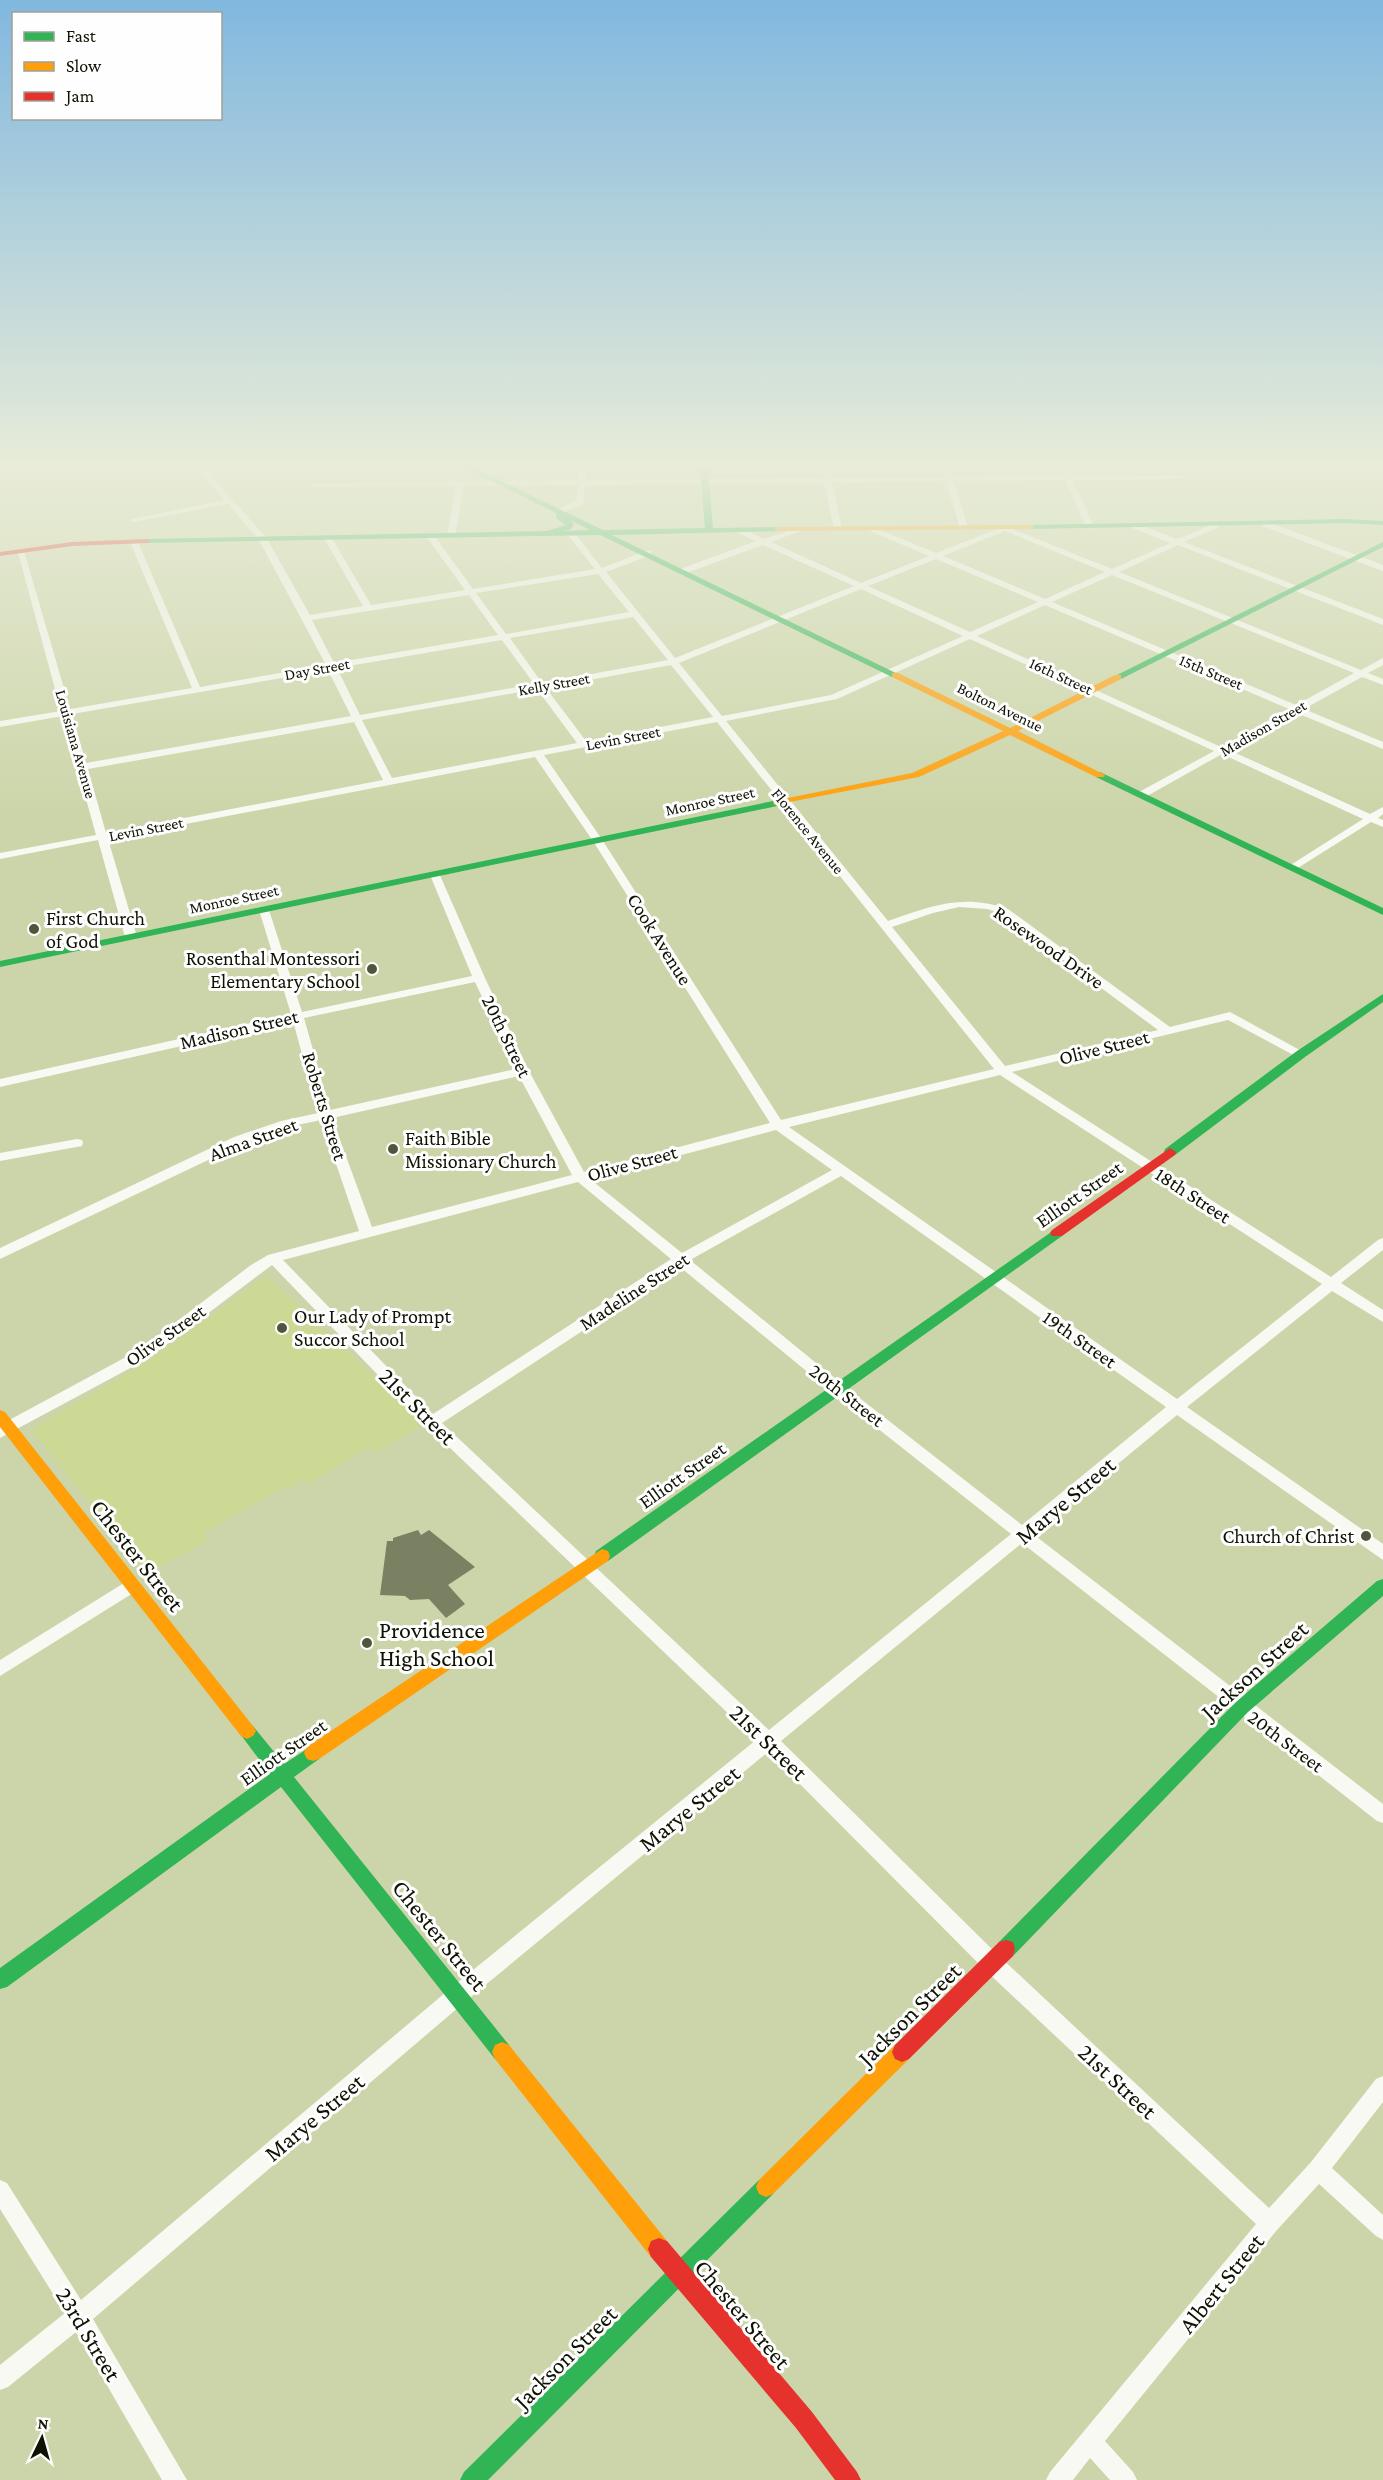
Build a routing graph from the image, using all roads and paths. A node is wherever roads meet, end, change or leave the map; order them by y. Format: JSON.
{"nodes":[{"id":1,"x":30,"y":585,"type":"edge"},
{"id":2,"x":152,"y":585,"type":"edge"},
{"id":3,"x":288,"y":585,"type":"edge"},
{"id":4,"x":355,"y":585,"type":"edge"},
{"id":5,"x":467,"y":585,"type":"edge"},
{"id":6,"x":517,"y":585,"type":"edge"},
{"id":7,"x":612,"y":585,"type":"edge"},
{"id":8,"x":712,"y":585,"type":"edge"},
{"id":9,"x":860,"y":585,"type":"edge"},
{"id":10,"x":866,"y":585,"type":"edge"},
{"id":11,"x":1006,"y":585,"type":"edge"},
{"id":12,"x":1085,"y":585,"type":"edge"},
{"id":13,"x":1145,"y":585,"type":"edge"},
{"id":14,"x":1288,"y":585,"type":"edge"},
{"id":15,"x":1299,"y":585,"type":"edge"},
{"id":16,"x":863,"y":586,"type":"junction"},
{"id":17,"x":1294,"y":587,"type":"junction"},
{"id":18,"x":472,"y":592,"type":"junction"},
{"id":19,"x":1046,"y":602,"type":"junction"},
{"id":20,"x":368,"y":608,"type":"junction"},
{"id":21,"x":635,"y":614,"type":"junction"},
{"id":22,"x":307,"y":618,"type":"junction"},
{"id":23,"x":783,"y":619,"type":"junction"},
{"id":24,"x":1232,"y":620,"type":"junction"},
{"id":25,"x":1383,"y":622,"type":"edge"},
{"id":26,"x":969,"y":635,"type":"junction"},
{"id":27,"x":506,"y":637,"type":"junction"},
{"id":28,"x":1166,"y":653,"type":"junction"},
{"id":29,"x":1383,"y":661,"type":"edge"},
{"id":30,"x":674,"y":662,"type":"junction"},
{"id":31,"x":330,"y":667,"type":"junction"},
{"id":32,"x":890,"y":671,"type":"junction"},
{"id":33,"x":1361,"y":673,"type":"junction"},
{"id":34,"x":1383,"y":682,"type":"edge"},
{"id":35,"x":540,"y":686,"type":"junction"},
{"id":36,"x":196,"y":690,"type":"junction"},
{"id":37,"x":1090,"y":690,"type":"junction"},
{"id":38,"x":1297,"y":709,"type":"junction"},
{"id":39,"x":67,"y":712,"type":"junction"},
{"id":40,"x":357,"y":720,"type":"junction"},
{"id":41,"x":718,"y":720,"type":"junction"},
{"id":42,"x":0,"y":724,"type":"edge"},
{"id":43,"x":1011,"y":731,"type":"junction"},
{"id":44,"x":584,"y":746,"type":"junction"},
{"id":45,"x":1383,"y":746,"type":"edge"},
{"id":46,"x":1224,"y":751,"type":"junction"},
{"id":47,"x":538,"y":754,"type":"junction"},
{"id":48,"x":82,"y":767,"type":"junction"},
{"id":49,"x":389,"y":783,"type":"junction"},
{"id":50,"x":1143,"y":794,"type":"junction"},
{"id":51,"x":785,"y":803,"type":"junction"},
{"id":52,"x":1383,"y":810,"type":"edge"},
{"id":53,"x":1371,"y":818,"type":"junction"},
{"id":54,"x":1383,"y":824,"type":"edge"},
{"id":55,"x":102,"y":837,"type":"junction"},
{"id":56,"x":597,"y":841,"type":"junction"},
{"id":57,"x":0,"y":856,"type":"edge"},
{"id":58,"x":1293,"y":868,"type":"junction"},
{"id":59,"x":435,"y":874,"type":"junction"},
{"id":60,"x":264,"y":910,"type":"junction"},
{"id":61,"x":1383,"y":912,"type":"edge"},
{"id":62,"x":884,"y":926,"type":"junction"},
{"id":63,"x":131,"y":937,"type":"junction"},
{"id":64,"x":0,"y":964,"type":"edge"},
{"id":65,"x":478,"y":978,"type":"junction"},
{"id":66,"x":1383,"y":997,"type":"edge"},
{"id":67,"x":298,"y":1016,"type":"junction"},
{"id":68,"x":1168,"y":1032,"type":"junction"},
{"id":69,"x":1300,"y":1054,"type":"junction"},
{"id":70,"x":523,"y":1071,"type":"junction"},
{"id":71,"x":1003,"y":1072,"type":"junction"},
{"id":72,"x":0,"y":1083,"type":"edge"},
{"id":73,"x":325,"y":1115,"type":"junction"},
{"id":74,"x":778,"y":1125,"type":"junction"},
{"id":75,"x":77,"y":1143,"type":"dead end"},
{"id":76,"x":1,"y":1153,"type":"edge"},
{"id":77,"x":1150,"y":1167,"type":"junction"},
{"id":78,"x":842,"y":1170,"type":"junction"},
{"id":79,"x":580,"y":1177,"type":"junction"},
{"id":80,"x":367,"y":1233,"type":"junction"},
{"id":81,"x":1383,"y":1243,"type":"edge"},
{"id":82,"x":0,"y":1254,"type":"edge"},
{"id":83,"x":273,"y":1258,"type":"junction"},
{"id":84,"x":680,"y":1260,"type":"junction"},
{"id":85,"x":994,"y":1278,"type":"junction"},
{"id":86,"x":1332,"y":1284,"type":"junction"},
{"id":87,"x":1383,"y":1317,"type":"edge"},
{"id":88,"x":838,"y":1389,"type":"junction"},
{"id":89,"x":1177,"y":1407,"type":"junction"},
{"id":90,"x":0,"y":1416,"type":"edge"},
{"id":91,"x":432,"y":1422,"type":"junction"},
{"id":92,"x":5,"y":1429,"type":"edge"},
{"id":93,"x":1023,"y":1534,"type":"junction"},
{"id":94,"x":1383,"y":1553,"type":"edge"},
{"id":95,"x":586,"y":1566,"type":"junction"},
{"id":96,"x":132,"y":1585,"type":"junction"},
{"id":97,"x":1383,"y":1586,"type":"edge"},
{"id":98,"x":0,"y":1669,"type":"edge"},
{"id":99,"x":1242,"y":1707,"type":"junction"},
{"id":100,"x":770,"y":1742,"type":"junction"},
{"id":101,"x":282,"y":1775,"type":"junction"},
{"id":102,"x":1383,"y":1815,"type":"edge"},
{"id":103,"x":992,"y":1963,"type":"junction"},
{"id":104,"x":0,"y":1980,"type":"edge"},
{"id":105,"x":459,"y":1994,"type":"junction"},
{"id":106,"x":1383,"y":2086,"type":"edge"},
{"id":107,"x":1318,"y":2169,"type":"junction"},
{"id":108,"x":0,"y":2190,"type":"edge"},
{"id":109,"x":1270,"y":2223,"type":"junction"},
{"id":110,"x":1383,"y":2229,"type":"edge"},
{"id":111,"x":680,"y":2275,"type":"junction"},
{"id":112,"x":79,"y":2316,"type":"junction"},
{"id":113,"x":0,"y":2379,"type":"edge"},
{"id":114,"x":1091,"y":2442,"type":"junction"},
{"id":115,"x":175,"y":2480,"type":"edge"},
{"id":116,"x":472,"y":2480,"type":"edge"},
{"id":117,"x":849,"y":2480,"type":"edge"},
{"id":118,"x":1058,"y":2480,"type":"edge"},
{"id":119,"x":1125,"y":2480,"type":"edge"}],
"edges":[{"from":1,"to":39,"type":"street","name":"Louisiana Avenue"},
{"from":2,"to":36,"type":"street"},
{"from":3,"to":22,"type":"street"},
{"from":4,"to":20,"type":"street"},
{"from":5,"to":18,"type":"street"},
{"from":6,"to":18,"type":"street"},
{"from":7,"to":21,"type":"street","name":"Florence Avenue"},
{"from":8,"to":23,"type":"main road","name":"Bolton Avenue"},
{"from":9,"to":16,"type":"street","name":"16th Street"},
{"from":10,"to":16,"type":"street","name":"Kelly Street"},
{"from":11,"to":19,"type":"street","name":"15th Street"},
{"from":12,"to":19,"type":"street","name":"Levin Street"},
{"from":13,"to":24,"type":"street"},
{"from":14,"to":17,"type":"street"},
{"from":15,"to":17,"type":"main road","name":"Monroe Street"},
{"from":16,"to":23,"type":"street","name":"Kelly Street"},
{"from":16,"to":26,"type":"street","name":"16th Street"},
{"from":17,"to":24,"type":"main road","name":"Monroe Street"},
{"from":17,"to":25,"type":"street"},
{"from":18,"to":20,"type":"street"},
{"from":18,"to":27,"type":"street"},
{"from":19,"to":26,"type":"street","name":"Levin Street"},
{"from":19,"to":28,"type":"street","name":"15th Street"},
{"from":20,"to":22,"type":"street"},
{"from":21,"to":27,"type":"street","name":"Day Street"},
{"from":21,"to":30,"type":"street","name":"Florence Avenue"},
{"from":22,"to":31,"type":"street"},
{"from":23,"to":30,"type":"street","name":"Kelly Street"},
{"from":23,"to":32,"type":"main road","name":"Bolton Avenue"},
{"from":24,"to":28,"type":"main road","name":"Monroe Street"},
{"from":24,"to":33,"type":"street"},
{"from":26,"to":32,"type":"street","name":"Levin Street"},
{"from":26,"to":37,"type":"street","name":"16th Street"},
{"from":27,"to":31,"type":"street","name":"Day Street"},
{"from":27,"to":35,"type":"street"},
{"from":28,"to":37,"type":"main road","name":"Monroe Street"},
{"from":28,"to":38,"type":"street","name":"15th Street"},
{"from":29,"to":33,"type":"street","name":"Madison Street"},
{"from":30,"to":35,"type":"street","name":"Kelly Street"},
{"from":30,"to":41,"type":"street","name":"Florence Avenue"},
{"from":31,"to":36,"type":"street","name":"Day Street"},
{"from":31,"to":40,"type":"street"},
{"from":32,"to":41,"type":"street","name":"Levin Street"},
{"from":32,"to":43,"type":"main road","name":"Bolton Avenue"},
{"from":33,"to":34,"type":"street"},
{"from":33,"to":38,"type":"street","name":"Madison Street"},
{"from":35,"to":40,"type":"street","name":"Kelly Street"},
{"from":35,"to":44,"type":"street"},
{"from":36,"to":39,"type":"street","name":"Day Street"},
{"from":37,"to":43,"type":"main road","name":"Monroe Street"},
{"from":37,"to":46,"type":"street","name":"16th Street"},
{"from":38,"to":45,"type":"street","name":"15th Street"},
{"from":38,"to":46,"type":"street","name":"Madison Street"},
{"from":39,"to":42,"type":"street","name":"Day Street"},
{"from":39,"to":48,"type":"street","name":"Louisiana Avenue"},
{"from":40,"to":48,"type":"street","name":"Kelly Street"},
{"from":40,"to":49,"type":"street"},
{"from":41,"to":44,"type":"street","name":"Levin Street"},
{"from":41,"to":51,"type":"street","name":"Florence Avenue"},
{"from":43,"to":50,"type":"main road","name":"Bolton Avenue"},
{"from":43,"to":51,"type":"main road","name":"Monroe Street"},
{"from":44,"to":47,"type":"street","name":"Levin Street"},
{"from":46,"to":50,"type":"street","name":"Madison Street"},
{"from":46,"to":53,"type":"street","name":"16th Street"},
{"from":47,"to":49,"type":"street","name":"Levin Street"},
{"from":47,"to":56,"type":"street","name":"Cook Avenue"},
{"from":48,"to":55,"type":"street","name":"Louisiana Avenue"},
{"from":49,"to":55,"type":"street","name":"Levin Street"},
{"from":50,"to":58,"type":"main road","name":"Bolton Avenue"},
{"from":51,"to":56,"type":"main road","name":"Monroe Street"},
{"from":51,"to":62,"type":"street","name":"Florence Avenue"},
{"from":52,"to":53,"type":"street"},
{"from":53,"to":54,"type":"street","name":"16th Street"},
{"from":53,"to":58,"type":"street"},
{"from":55,"to":57,"type":"street","name":"Levin Street"},
{"from":55,"to":63,"type":"street","name":"Louisiana Avenue"},
{"from":56,"to":59,"type":"main road","name":"Monroe Street"},
{"from":56,"to":74,"type":"street","name":"Cook Avenue"},
{"from":58,"to":61,"type":"main road","name":"Bolton Avenue"},
{"from":59,"to":60,"type":"main road","name":"Monroe Street"},
{"from":59,"to":65,"type":"street","name":"20th Street"},
{"from":60,"to":63,"type":"main road","name":"Monroe Street"},
{"from":60,"to":67,"type":"street","name":"Roberts Street"},
{"from":62,"to":68,"type":"street","name":"Rosewood Drive"},
{"from":62,"to":71,"type":"street","name":"Florence Avenue"},
{"from":63,"to":64,"type":"main road","name":"Monroe Street"},
{"from":65,"to":67,"type":"street","name":"Madison Street"},
{"from":65,"to":70,"type":"street","name":"20th Street"},
{"from":66,"to":69,"type":"main road","name":"Elliott Street"},
{"from":67,"to":72,"type":"street","name":"Madison Street"},
{"from":67,"to":73,"type":"street","name":"Roberts Street"},
{"from":68,"to":69,"type":"street","name":"Olive Street"},
{"from":68,"to":71,"type":"street","name":"Olive Street"},
{"from":69,"to":77,"type":"main road","name":"Elliott Street"},
{"from":70,"to":73,"type":"street","name":"Alma Street"},
{"from":70,"to":79,"type":"street","name":"20th Street"},
{"from":71,"to":74,"type":"street","name":"Olive Street"},
{"from":71,"to":77,"type":"street","name":"18th Street"},
{"from":73,"to":80,"type":"street","name":"Roberts Street"},
{"from":73,"to":82,"type":"street","name":"Alma Street"},
{"from":74,"to":78,"type":"street","name":"19th Street"},
{"from":74,"to":79,"type":"street","name":"Olive Street"},
{"from":75,"to":76,"type":"street"},
{"from":77,"to":85,"type":"main road","name":"Elliott Street"},
{"from":77,"to":86,"type":"street","name":"18th Street"},
{"from":78,"to":84,"type":"street","name":"Madeline Street"},
{"from":78,"to":85,"type":"street","name":"19th Street"},
{"from":79,"to":80,"type":"street","name":"Olive Street"},
{"from":79,"to":84,"type":"street","name":"20th Street"},
{"from":80,"to":83,"type":"street","name":"Olive Street"},
{"from":81,"to":86,"type":"street","name":"Marye Street"},
{"from":83,"to":91,"type":"street","name":"21st Street"},
{"from":83,"to":92,"type":"street","name":"Olive Street"},
{"from":84,"to":88,"type":"street","name":"20th Street"},
{"from":84,"to":91,"type":"street","name":"Madeline Street"},
{"from":85,"to":88,"type":"main road","name":"Elliott Street"},
{"from":85,"to":89,"type":"street","name":"19th Street"},
{"from":86,"to":87,"type":"street","name":"18th Street"},
{"from":86,"to":89,"type":"street","name":"Marye Street"},
{"from":88,"to":93,"type":"street","name":"20th Street"},
{"from":88,"to":95,"type":"main road","name":"Elliott Street"},
{"from":89,"to":93,"type":"street","name":"Marye Street"},
{"from":89,"to":94,"type":"street","name":"19th Street"},
{"from":90,"to":92,"type":"main road","name":"Chester Street"},
{"from":91,"to":95,"type":"street","name":"21st Street"},
{"from":92,"to":96,"type":"main road","name":"Chester Street"},
{"from":93,"to":99,"type":"street","name":"20th Street"},
{"from":93,"to":100,"type":"street","name":"Marye Street"},
{"from":95,"to":100,"type":"street","name":"21st Street"},
{"from":95,"to":101,"type":"main road","name":"Elliott Street"},
{"from":96,"to":98,"type":"street"},
{"from":96,"to":101,"type":"main road","name":"Chester Street"},
{"from":97,"to":99,"type":"main road","name":"Jackson Street"},
{"from":99,"to":102,"type":"street","name":"20th Street"},
{"from":99,"to":103,"type":"main road","name":"Jackson Street"},
{"from":100,"to":103,"type":"street","name":"21st Street"},
{"from":100,"to":105,"type":"street","name":"Marye Street"},
{"from":101,"to":104,"type":"main road","name":"Elliott Street"},
{"from":101,"to":105,"type":"main road","name":"Chester Street"},
{"from":103,"to":109,"type":"street","name":"21st Street"},
{"from":103,"to":111,"type":"main road","name":"Jackson Street"},
{"from":105,"to":111,"type":"main road","name":"Chester Street"},
{"from":105,"to":112,"type":"street","name":"Marye Street"},
{"from":106,"to":107,"type":"street","name":"Albert Street"},
{"from":107,"to":109,"type":"street","name":"Albert Street"},
{"from":107,"to":110,"type":"street"},
{"from":108,"to":112,"type":"street","name":"23rd Street"},
{"from":109,"to":114,"type":"street","name":"Albert Street"},
{"from":111,"to":116,"type":"main road","name":"Jackson Street"},
{"from":111,"to":117,"type":"main road","name":"Chester Street"},
{"from":112,"to":113,"type":"street","name":"Marye Street"},
{"from":112,"to":115,"type":"street","name":"23rd Street"},
{"from":114,"to":118,"type":"street","name":"Albert Street"},
{"from":114,"to":119,"type":"street"}]}
